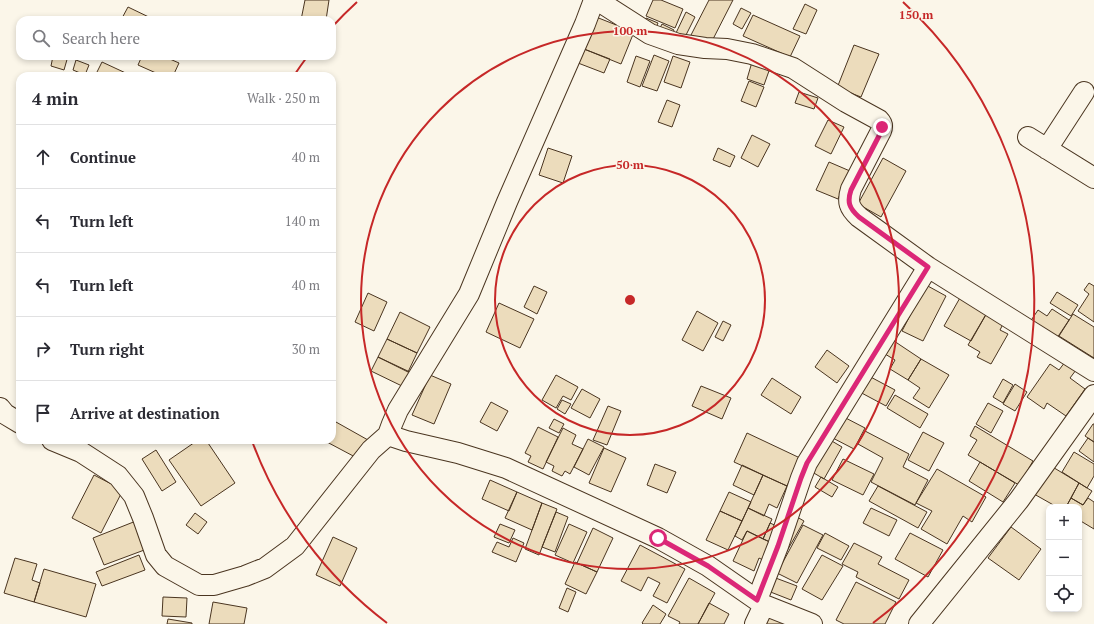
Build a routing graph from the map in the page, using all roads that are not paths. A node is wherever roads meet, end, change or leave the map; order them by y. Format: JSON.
{"nodes":[{"id":1,"x":594,"y":0,"type":"edge"},
{"id":2,"x":598,"y":0,"type":"edge"},
{"id":3,"x":1084,"y":92,"type":"dead end"},
{"id":4,"x":1028,"y":137,"type":"dead end"},
{"id":5,"x":1047,"y":149,"type":"junction"},
{"id":6,"x":1094,"y":178,"type":"edge"},
{"id":7,"x":928,"y":267,"type":"junction"},
{"id":8,"x":1094,"y":371,"type":"edge"},
{"id":9,"x":1094,"y":395,"type":"edge"},
{"id":10,"x":0,"y":408,"type":"edge"},
{"id":11,"x":16,"y":421,"type":"edge"},
{"id":12,"x":388,"y":435,"type":"junction"},
{"id":13,"x":62,"y":444,"type":"edge"},
{"id":14,"x":760,"y":602,"type":"junction"},
{"id":15,"x":755,"y":624,"type":"edge"},
{"id":16,"x":812,"y":624,"type":"edge"},
{"id":17,"x":919,"y":624,"type":"edge"}],
"edges":[{"from":1,"to":12,"type":"street"},
{"from":2,"to":7,"type":"street"},
{"from":3,"to":5,"type":"street"},
{"from":4,"to":5,"type":"street"},
{"from":5,"to":6,"type":"street"},
{"from":7,"to":8,"type":"street"},
{"from":7,"to":14,"type":"street"},
{"from":9,"to":17,"type":"street"},
{"from":10,"to":11,"type":"street"},
{"from":12,"to":13,"type":"street"},
{"from":12,"to":14,"type":"street"},
{"from":14,"to":15,"type":"street"},
{"from":14,"to":16,"type":"street"}]}
